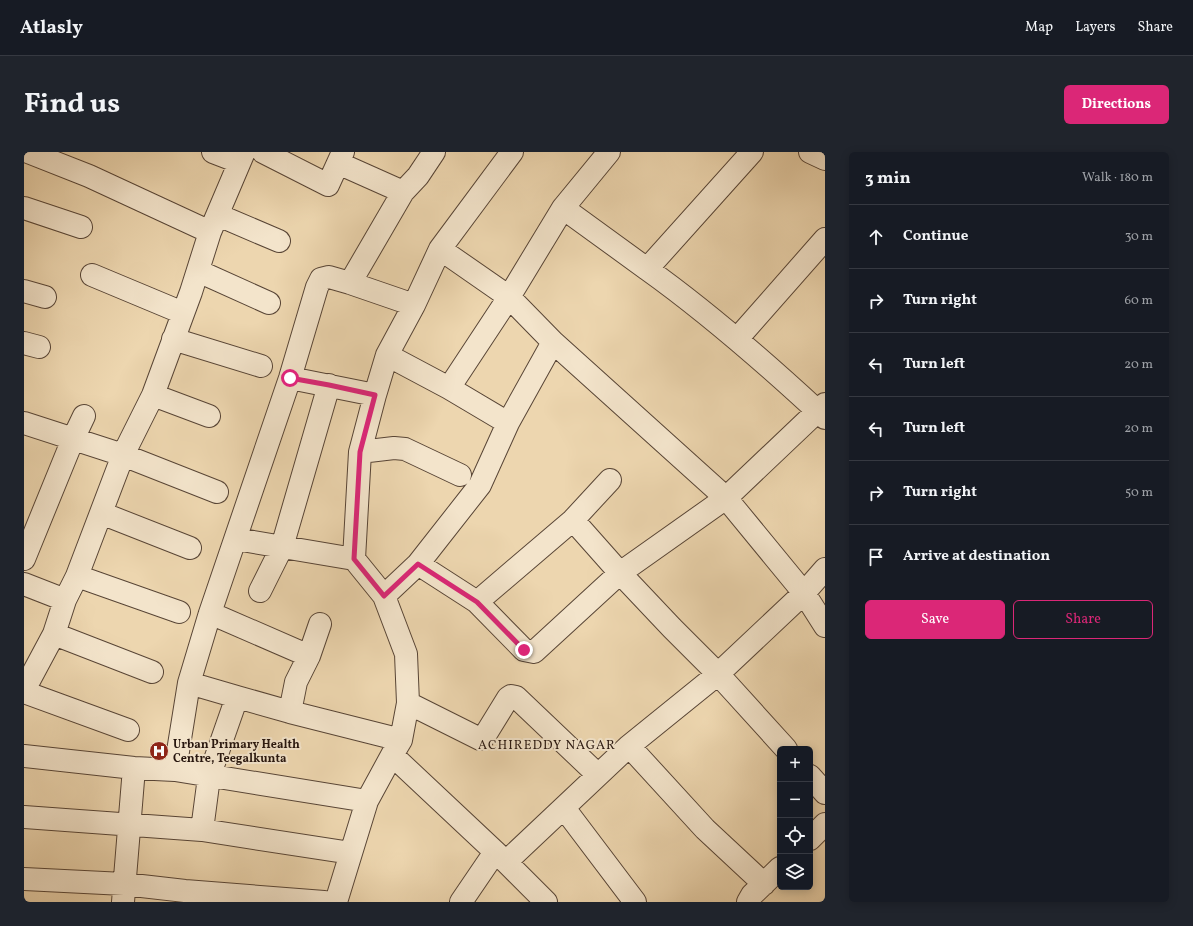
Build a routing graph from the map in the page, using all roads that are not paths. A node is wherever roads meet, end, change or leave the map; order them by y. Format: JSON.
{"nodes":[{"id":1,"x":28,"y":152,"type":"edge"},
{"id":2,"x":213,"y":152,"type":"edge"},
{"id":3,"x":263,"y":152,"type":"edge"},
{"id":4,"x":434,"y":152,"type":"edge"},
{"id":5,"x":512,"y":152,"type":"edge"},
{"id":6,"x":609,"y":152,"type":"edge"},
{"id":7,"x":752,"y":152,"type":"edge"},
{"id":8,"x":810,"y":152,"type":"edge"},
{"id":9,"x":241,"y":157,"type":"edge"},
{"id":10,"x":341,"y":158,"type":"edge"},
{"id":11,"x":825,"y":159,"type":"edge"},
{"id":12,"x":403,"y":192,"type":"junction"},
{"id":13,"x":24,"y":208,"type":"edge"},
{"id":14,"x":563,"y":208,"type":"junction"},
{"id":15,"x":214,"y":223,"type":"junction"},
{"id":16,"x":81,"y":227,"type":"dead end"},
{"id":17,"x":825,"y":239,"type":"edge"},
{"id":18,"x":279,"y":242,"type":"dead end"},
{"id":19,"x":440,"y":248,"type":"junction"},
{"id":20,"x":647,"y":268,"type":"junction"},
{"id":21,"x":198,"y":271,"type":"junction"},
{"id":22,"x":92,"y":275,"type":"dead end"},
{"id":23,"x":350,"y":283,"type":"junction"},
{"id":24,"x":24,"y":291,"type":"edge"},
{"id":25,"x":45,"y":297,"type":"dead end"},
{"id":26,"x":509,"y":298,"type":"junction"},
{"id":27,"x":269,"y":303,"type":"dead end"},
{"id":28,"x":414,"y":305,"type":"junction"},
{"id":29,"x":183,"y":313,"type":"junction"},
{"id":30,"x":173,"y":339,"type":"junction"},
{"id":31,"x":738,"y":339,"type":"junction"},
{"id":32,"x":553,"y":342,"type":"junction"},
{"id":33,"x":387,"y":355,"type":"junction"},
{"id":34,"x":261,"y":366,"type":"dead end"},
{"id":35,"x":290,"y":378,"type":"junction"},
{"id":36,"x":329,"y":385,"type":"junction"},
{"id":37,"x":449,"y":388,"type":"junction"},
{"id":38,"x":153,"y":395,"type":"junction"},
{"id":39,"x":375,"y":395,"type":"junction"},
{"id":40,"x":823,"y":411,"type":"edge"},
{"id":41,"x":84,"y":416,"type":"dead end"},
{"id":42,"x":209,"y":416,"type":"dead end"},
{"id":43,"x":24,"y":423,"type":"edge"},
{"id":44,"x":508,"y":423,"type":"junction"},
{"id":45,"x":73,"y":439,"type":"junction"},
{"id":46,"x":360,"y":452,"type":"junction"},
{"id":47,"x":123,"y":455,"type":"junction"},
{"id":48,"x":460,"y":475,"type":"dead end"},
{"id":49,"x":610,"y":480,"type":"dead end"},
{"id":50,"x":217,"y":492,"type":"dead end"},
{"id":51,"x":726,"y":498,"type":"junction"},
{"id":52,"x":101,"y":513,"type":"junction"},
{"id":53,"x":573,"y":520,"type":"junction"},
{"id":54,"x":236,"y":539,"type":"junction"},
{"id":55,"x":282,"y":547,"type":"junction"},
{"id":56,"x":190,"y":548,"type":"dead end"},
{"id":57,"x":24,"y":559,"type":"edge"},
{"id":58,"x":354,"y":559,"type":"junction"},
{"id":59,"x":418,"y":564,"type":"junction"},
{"id":60,"x":825,"y":569,"type":"edge"},
{"id":61,"x":620,"y":573,"type":"junction"},
{"id":62,"x":77,"y":576,"type":"junction"},
{"id":63,"x":24,"y":584,"type":"edge"},
{"id":64,"x":260,"y":591,"type":"dead end"},
{"id":65,"x":804,"y":593,"type":"junction"},
{"id":66,"x":384,"y":596,"type":"junction"},
{"id":67,"x":65,"y":600,"type":"junction"},
{"id":68,"x":477,"y":602,"type":"junction"},
{"id":69,"x":179,"y":612,"type":"dead end"},
{"id":70,"x":210,"y":613,"type":"junction"},
{"id":71,"x":320,"y":624,"type":"dead end"},
{"id":72,"x":825,"y":626,"type":"edge"},
{"id":73,"x":54,"y":634,"type":"junction"},
{"id":74,"x":309,"y":656,"type":"junction"},
{"id":75,"x":152,"y":672,"type":"dead end"},
{"id":76,"x":718,"y":674,"type":"junction"},
{"id":77,"x":189,"y":683,"type":"junction"},
{"id":78,"x":24,"y":691,"type":"edge"},
{"id":79,"x":237,"y":697,"type":"junction"},
{"id":80,"x":408,"y":703,"type":"junction"},
{"id":81,"x":290,"y":712,"type":"junction"},
{"id":82,"x":128,"y":730,"type":"dead end"},
{"id":83,"x":629,"y":746,"type":"junction"},
{"id":84,"x":783,"y":746,"type":"edge"},
{"id":85,"x":396,"y":747,"type":"junction"},
{"id":86,"x":24,"y":756,"type":"edge"},
{"id":87,"x":134,"y":768,"type":"junction"},
{"id":88,"x":175,"y":770,"type":"junction"},
{"id":89,"x":598,"y":775,"type":"junction"},
{"id":90,"x":209,"y":777,"type":"junction"},
{"id":91,"x":813,"y":779,"type":"edge"},
{"id":92,"x":825,"y":793,"type":"edge"},
{"id":93,"x":367,"y":801,"type":"junction"},
{"id":94,"x":564,"y":808,"type":"junction"},
{"id":95,"x":24,"y":817,"type":"edge"},
{"id":96,"x":825,"y":824,"type":"edge"},
{"id":97,"x":129,"y":825,"type":"junction"},
{"id":98,"x":202,"y":830,"type":"junction"},
{"id":99,"x":813,"y":836,"type":"edge"},
{"id":100,"x":351,"y":853,"type":"junction"},
{"id":101,"x":501,"y":857,"type":"junction"},
{"id":102,"x":777,"y":871,"type":"edge"},
{"id":103,"x":24,"y":879,"type":"edge"},
{"id":104,"x":123,"y":893,"type":"edge"},
{"id":105,"x":755,"y":896,"type":"edge"},
{"id":106,"x":184,"y":897,"type":"edge"},
{"id":107,"x":324,"y":902,"type":"edge"},
{"id":108,"x":336,"y":902,"type":"edge"},
{"id":109,"x":462,"y":902,"type":"edge"},
{"id":110,"x":546,"y":902,"type":"edge"},
{"id":111,"x":635,"y":902,"type":"edge"}],
"edges":[{"from":1,"to":15,"type":"street"},
{"from":2,"to":9,"type":"street"},
{"from":3,"to":10,"type":"street"},
{"from":4,"to":12,"type":"street"},
{"from":5,"to":19,"type":"street"},
{"from":6,"to":14,"type":"street"},
{"from":7,"to":20,"type":"street"},
{"from":8,"to":11,"type":"street"},
{"from":9,"to":15,"type":"street"},
{"from":10,"to":12,"type":"street"},
{"from":12,"to":23,"type":"street"},
{"from":13,"to":16,"type":"street"},
{"from":14,"to":20,"type":"street"},
{"from":14,"to":26,"type":"street"},
{"from":15,"to":18,"type":"street"},
{"from":15,"to":21,"type":"street"},
{"from":17,"to":31,"type":"street"},
{"from":19,"to":26,"type":"street"},
{"from":19,"to":28,"type":"street"},
{"from":20,"to":31,"type":"street"},
{"from":21,"to":27,"type":"street"},
{"from":21,"to":29,"type":"street"},
{"from":22,"to":29,"type":"street"},
{"from":23,"to":28,"type":"street"},
{"from":23,"to":35,"type":"street"},
{"from":24,"to":25,"type":"street"},
{"from":26,"to":32,"type":"street"},
{"from":26,"to":37,"type":"street"},
{"from":28,"to":33,"type":"street"},
{"from":29,"to":30,"type":"street"},
{"from":30,"to":34,"type":"street"},
{"from":30,"to":38,"type":"street"},
{"from":31,"to":40,"type":"street"},
{"from":32,"to":44,"type":"street"},
{"from":32,"to":51,"type":"street"},
{"from":33,"to":37,"type":"street"},
{"from":33,"to":39,"type":"street"},
{"from":35,"to":36,"type":"street"},
{"from":35,"to":54,"type":"street"},
{"from":36,"to":39,"type":"street"},
{"from":36,"to":55,"type":"street"},
{"from":37,"to":44,"type":"street"},
{"from":38,"to":42,"type":"street"},
{"from":38,"to":47,"type":"street"},
{"from":39,"to":46,"type":"street"},
{"from":40,"to":51,"type":"street"},
{"from":41,"to":45,"type":"street"},
{"from":43,"to":45,"type":"street"},
{"from":44,"to":59,"type":"street"},
{"from":45,"to":47,"type":"street"},
{"from":45,"to":57,"type":"street"},
{"from":46,"to":48,"type":"street"},
{"from":46,"to":58,"type":"street"},
{"from":47,"to":50,"type":"street"},
{"from":47,"to":52,"type":"street"},
{"from":49,"to":53,"type":"street"},
{"from":51,"to":61,"type":"street"},
{"from":51,"to":65,"type":"street"},
{"from":52,"to":56,"type":"street"},
{"from":52,"to":62,"type":"street"},
{"from":53,"to":61,"type":"street"},
{"from":53,"to":68,"type":"street"},
{"from":54,"to":55,"type":"street"},
{"from":54,"to":70,"type":"street"},
{"from":55,"to":58,"type":"street"},
{"from":55,"to":64,"type":"street"},
{"from":58,"to":66,"type":"street"},
{"from":59,"to":66,"type":"street"},
{"from":59,"to":68,"type":"street"},
{"from":60,"to":65,"type":"street"},
{"from":61,"to":68,"type":"street"},
{"from":61,"to":76,"type":"street"},
{"from":62,"to":67,"type":"street"},
{"from":62,"to":69,"type":"street"},
{"from":63,"to":67,"type":"street"},
{"from":65,"to":72,"type":"street"},
{"from":65,"to":76,"type":"street"},
{"from":66,"to":80,"type":"street"},
{"from":67,"to":73,"type":"street"},
{"from":70,"to":74,"type":"street"},
{"from":70,"to":77,"type":"street"},
{"from":71,"to":74,"type":"street"},
{"from":73,"to":75,"type":"street"},
{"from":73,"to":78,"type":"street"},
{"from":74,"to":81,"type":"street"},
{"from":76,"to":83,"type":"street"},
{"from":76,"to":84,"type":"street"},
{"from":77,"to":79,"type":"street"},
{"from":77,"to":88,"type":"street"},
{"from":78,"to":82,"type":"street"},
{"from":79,"to":81,"type":"street"},
{"from":79,"to":90,"type":"street"},
{"from":80,"to":85,"type":"street"},
{"from":80,"to":89,"type":"street"},
{"from":81,"to":85,"type":"street"},
{"from":83,"to":89,"type":"street"},
{"from":83,"to":105,"type":"street"},
{"from":85,"to":93,"type":"street"},
{"from":85,"to":101,"type":"street"},
{"from":86,"to":87,"type":"street"},
{"from":87,"to":88,"type":"street"},
{"from":87,"to":97,"type":"street"},
{"from":88,"to":90,"type":"street"},
{"from":89,"to":94,"type":"street"},
{"from":90,"to":93,"type":"street"},
{"from":90,"to":98,"type":"street"},
{"from":91,"to":92,"type":"street"},
{"from":93,"to":100,"type":"street"},
{"from":94,"to":101,"type":"street"},
{"from":94,"to":111,"type":"street"},
{"from":95,"to":97,"type":"street"},
{"from":96,"to":99,"type":"street"},
{"from":97,"to":98,"type":"street"},
{"from":97,"to":104,"type":"street"},
{"from":98,"to":100,"type":"street"},
{"from":100,"to":108,"type":"street"},
{"from":101,"to":109,"type":"street"},
{"from":101,"to":110,"type":"street"},
{"from":102,"to":105,"type":"street"},
{"from":103,"to":104,"type":"street"},
{"from":104,"to":106,"type":"street"},
{"from":106,"to":107,"type":"street"}]}
